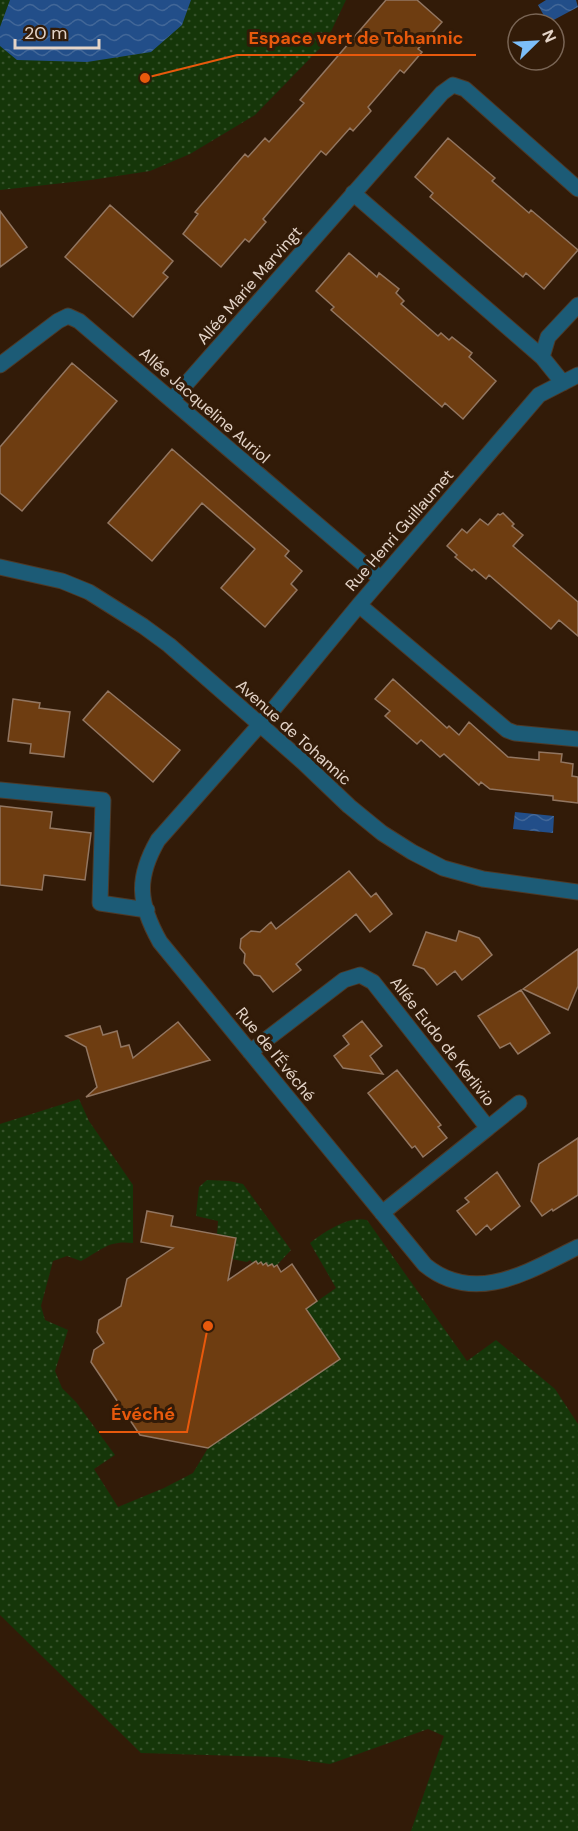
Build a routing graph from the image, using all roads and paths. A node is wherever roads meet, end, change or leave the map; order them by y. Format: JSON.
{"nodes":[{"id":1,"x":578,"y":189,"type":"edge"},
{"id":2,"x":353,"y":193,"type":"junction"},
{"id":3,"x":578,"y":305,"type":"edge"},
{"id":4,"x":542,"y":357,"type":"junction"},
{"id":5,"x":0,"y":364,"type":"edge"},
{"id":6,"x":578,"y":375,"type":"edge"},
{"id":7,"x":563,"y":383,"type":"junction"},
{"id":8,"x":172,"y":400,"type":"junction"},
{"id":9,"x":0,"y":567,"type":"edge"},
{"id":10,"x":381,"y":579,"type":"junction"},
{"id":11,"x":359,"y":605,"type":"junction"},
{"id":12,"x":260,"y":724,"type":"junction"},
{"id":13,"x":578,"y":739,"type":"edge"},
{"id":14,"x":0,"y":790,"type":"edge"},
{"id":15,"x":578,"y":892,"type":"edge"},
{"id":16,"x":147,"y":910,"type":"junction"},
{"id":17,"x":250,"y":1052,"type":"junction"},
{"id":18,"x":519,"y":1103,"type":"dead end"},
{"id":19,"x":488,"y":1128,"type":"junction"},
{"id":20,"x":382,"y":1213,"type":"junction"},
{"id":21,"x":578,"y":1247,"type":"edge"}],
"edges":[{"from":1,"to":2,"type":"street","name":"Allée Marie Marvingt"},
{"from":2,"to":4,"type":"street"},
{"from":2,"to":8,"type":"street","name":"Allée Marie Marvingt"},
{"from":3,"to":4,"type":"street"},
{"from":4,"to":7,"type":"street"},
{"from":5,"to":8,"type":"street","name":"Allée Jacqueline Auriol"},
{"from":6,"to":7,"type":"street","name":"Rue Henri Guillaumet"},
{"from":7,"to":10,"type":"street","name":"Rue Henri Guillaumet"},
{"from":8,"to":10,"type":"street","name":"Allée Jacqueline Auriol"},
{"from":9,"to":12,"type":"street","name":"Avenue de Tohannic"},
{"from":10,"to":11,"type":"street","name":"Rue Henri Guillaumet"},
{"from":11,"to":12,"type":"street","name":"Rue Henri Guillaumet"},
{"from":11,"to":13,"type":"street"},
{"from":12,"to":15,"type":"street","name":"Avenue de Tohannic"},
{"from":12,"to":16,"type":"street","name":"Rue de l'Évéché"},
{"from":14,"to":16,"type":"street"},
{"from":16,"to":17,"type":"street","name":"Rue de l'Évéché"},
{"from":17,"to":19,"type":"street","name":"Allée Eudo de Kerlivio"},
{"from":17,"to":20,"type":"street","name":"Rue de l'Évéché"},
{"from":18,"to":19,"type":"street","name":"Allée Eudo de Kerlivio"},
{"from":19,"to":20,"type":"street","name":"Allée Eudo de Kerlivio"},
{"from":20,"to":21,"type":"street","name":"Rue de l'Évéché"}]}
